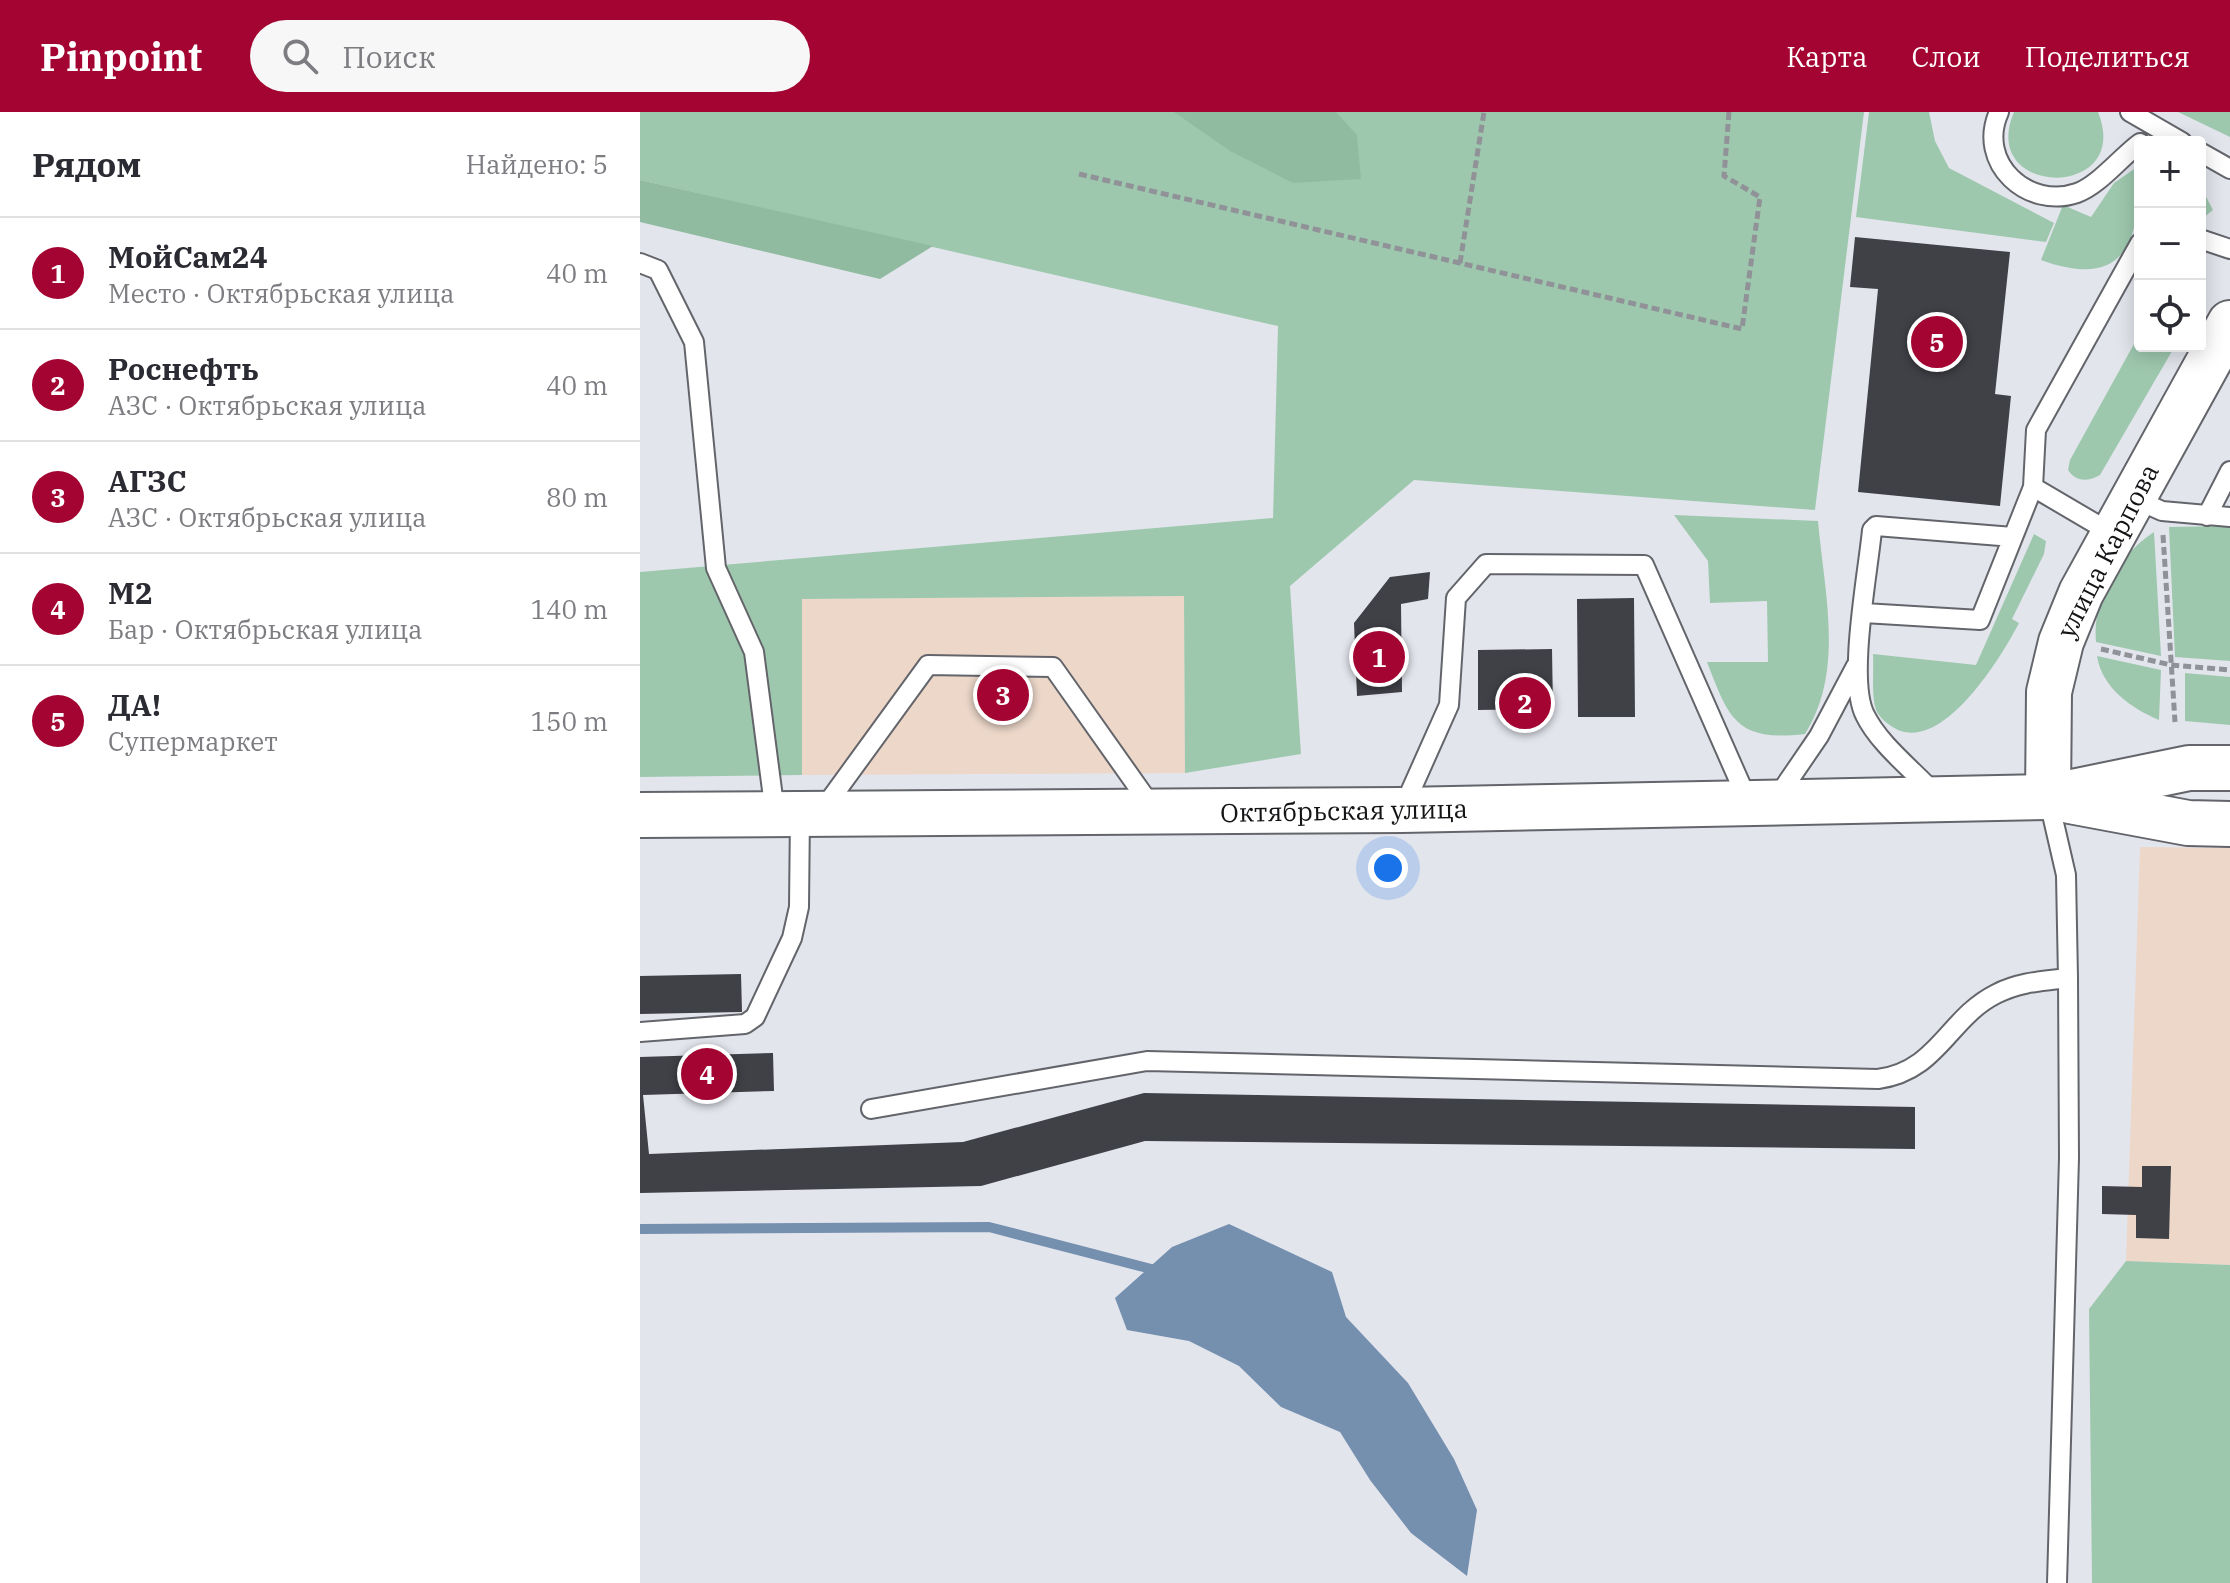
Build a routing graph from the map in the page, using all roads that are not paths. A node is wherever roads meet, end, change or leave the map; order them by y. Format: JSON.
{"nodes":[{"id":1,"x":1999,"y":112,"type":"edge"},
{"id":2,"x":2130,"y":112,"type":"edge"},
{"id":3,"x":2159,"y":129,"type":"junction"},
{"id":4,"x":2149,"y":136,"type":"edge"},
{"id":5,"x":2171,"y":136,"type":"edge"},
{"id":6,"x":2134,"y":147,"type":"edge"},
{"id":7,"x":2206,"y":155,"type":"edge"},
{"id":8,"x":2230,"y":169,"type":"edge"},
{"id":9,"x":2206,"y":241,"type":"edge"},
{"id":10,"x":2230,"y":249,"type":"edge"},
{"id":11,"x":2134,"y":254,"type":"edge"},
{"id":12,"x":640,"y":263,"type":"edge"},
{"id":13,"x":2230,"y":323,"type":"edge"},
{"id":14,"x":2230,"y":471,"type":"edge"},
{"id":15,"x":2033,"y":487,"type":"junction"},
{"id":16,"x":2136,"y":514,"type":"junction"},
{"id":17,"x":2207,"y":516,"type":"junction"},
{"id":18,"x":2230,"y":517,"type":"edge"},
{"id":19,"x":2013,"y":537,"type":"junction"},
{"id":20,"x":1864,"y":613,"type":"junction"},
{"id":21,"x":1859,"y":660,"type":"junction"},
{"id":22,"x":2230,"y":768,"type":"edge"},
{"id":23,"x":2048,"y":797,"type":"junction"},
{"id":24,"x":1940,"y":799,"type":"junction"},
{"id":25,"x":1761,"y":803,"type":"junction"},
{"id":26,"x":1402,"y":810,"type":"junction"},
{"id":27,"x":798,"y":813,"type":"junction"},
{"id":28,"x":1156,"y":813,"type":"junction"},
{"id":29,"x":640,"y":815,"type":"edge"},
{"id":30,"x":2230,"y":824,"type":"edge"},
{"id":31,"x":2068,"y":978,"type":"junction"},
{"id":32,"x":640,"y":1032,"type":"edge"},
{"id":33,"x":871,"y":1109,"type":"dead end"},
{"id":34,"x":2057,"y":1583,"type":"edge"}],
"edges":[{"from":1,"to":6,"type":"lane"},
{"from":2,"to":3,"type":"lane"},
{"from":3,"to":4,"type":"lane"},
{"from":3,"to":5,"type":"lane"},
{"from":7,"to":8,"type":"lane"},
{"from":9,"to":10,"type":"lane"},
{"from":11,"to":15,"type":"lane"},
{"from":12,"to":27,"type":"lane"},
{"from":13,"to":16,"type":"main road","name":"улица Карпова"},
{"from":14,"to":17,"type":"lane"},
{"from":15,"to":16,"type":"lane"},
{"from":15,"to":19,"type":"lane"},
{"from":16,"to":17,"type":"lane"},
{"from":16,"to":23,"type":"main road","name":"улица Карпова"},
{"from":17,"to":18,"type":"lane"},
{"from":19,"to":20,"type":"lane"},
{"from":19,"to":20,"type":"lane"},
{"from":20,"to":21,"type":"lane"},
{"from":21,"to":24,"type":"lane"},
{"from":21,"to":25,"type":"lane"},
{"from":22,"to":23,"type":"main road","name":"Октябрьская улица"},
{"from":23,"to":24,"type":"main road","name":"Октябрьская улица"},
{"from":23,"to":30,"type":"main road","name":"Октябрьская улица"},
{"from":23,"to":31,"type":"lane"},
{"from":24,"to":25,"type":"main road","name":"Октябрьская улица"},
{"from":25,"to":26,"type":"main road","name":"Октябрьская улица"},
{"from":25,"to":26,"type":"lane"},
{"from":26,"to":28,"type":"main road","name":"Октябрьская улица"},
{"from":27,"to":28,"type":"main road","name":"Октябрьская улица"},
{"from":27,"to":28,"type":"lane"},
{"from":27,"to":29,"type":"main road","name":"Октябрьская улица"},
{"from":27,"to":32,"type":"lane"},
{"from":31,"to":33,"type":"lane"},
{"from":31,"to":34,"type":"lane"}]}
